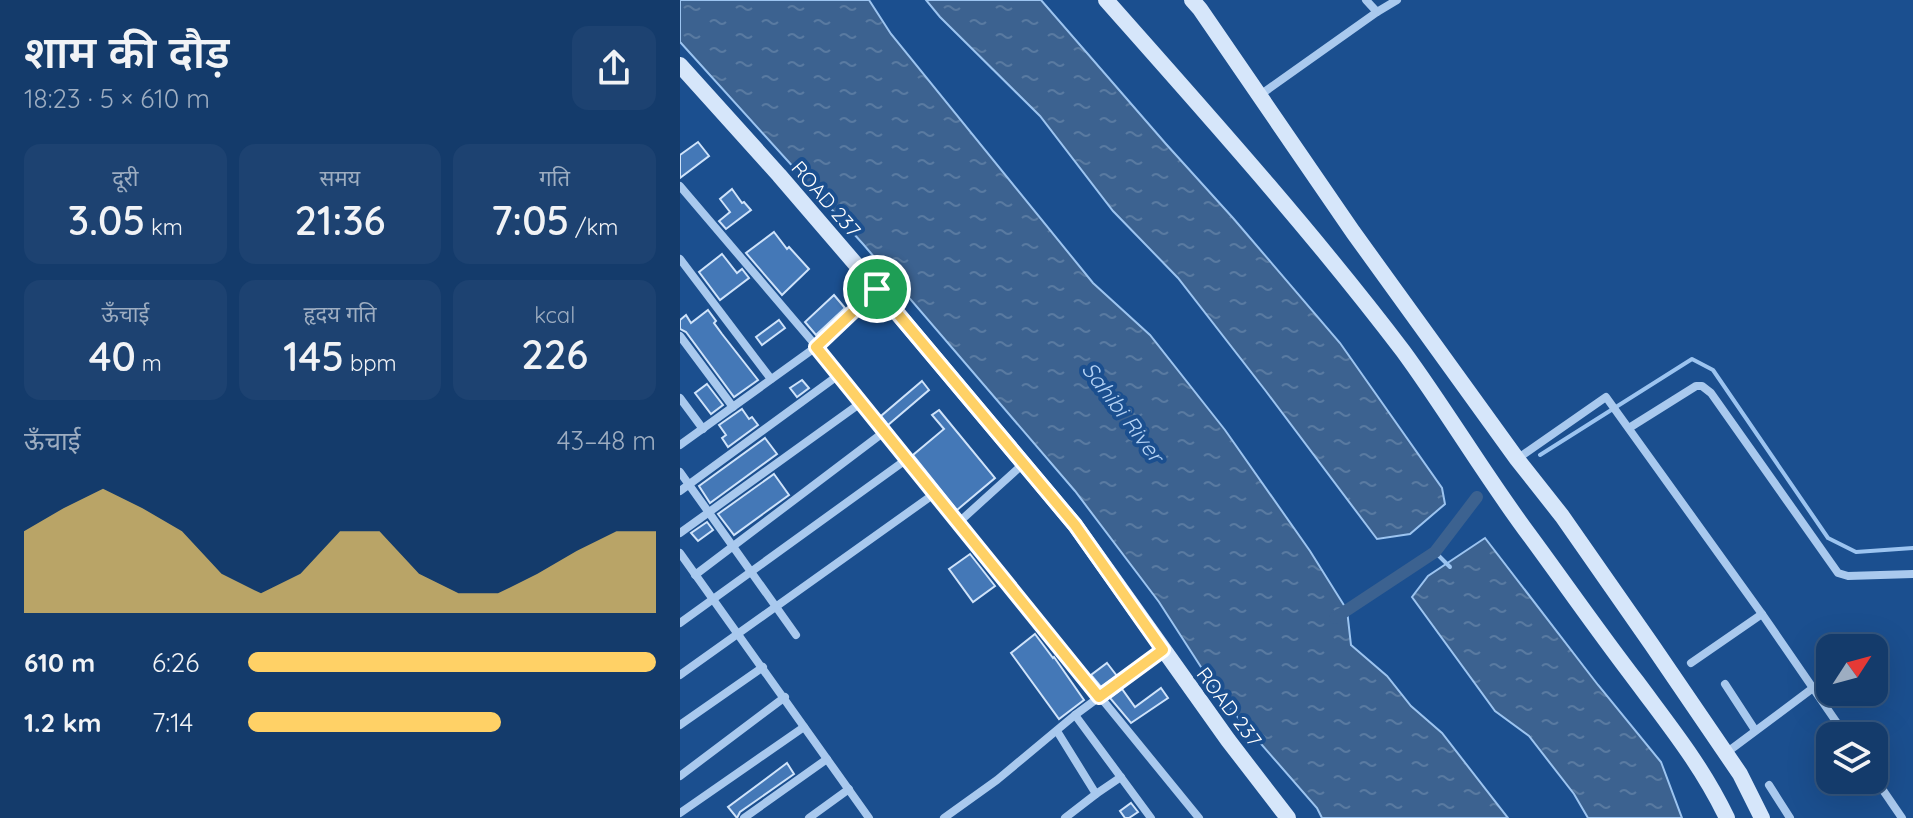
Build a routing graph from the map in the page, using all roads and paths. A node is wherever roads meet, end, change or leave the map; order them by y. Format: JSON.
{"nodes":[{"id":1,"x":1106,"y":0,"type":"edge"},
{"id":2,"x":1366,"y":0,"type":"edge"},
{"id":3,"x":1397,"y":0,"type":"edge"},
{"id":4,"x":1198,"y":3,"type":"edge"},
{"id":5,"x":1377,"y":12,"type":"junction"},
{"id":6,"x":680,"y":65,"type":"edge"},
{"id":7,"x":1260,"y":95,"type":"junction"},
{"id":8,"x":680,"y":186,"type":"edge"},
{"id":9,"x":680,"y":259,"type":"edge"},
{"id":10,"x":877,"y":289,"type":"junction"},
{"id":11,"x":680,"y":336,"type":"edge"},
{"id":12,"x":816,"y":347,"type":"junction"},
{"id":13,"x":840,"y":374,"type":"junction"},
{"id":14,"x":771,"y":379,"type":"junction"},
{"id":15,"x":680,"y":398,"type":"edge"},
{"id":16,"x":862,"y":402,"type":"junction"},
{"id":17,"x":733,"y":407,"type":"junction"},
{"id":18,"x":1627,"y":424,"type":"junction"},
{"id":19,"x":703,"y":429,"type":"junction"},
{"id":20,"x":884,"y":432,"type":"junction"},
{"id":21,"x":680,"y":445,"type":"edge"},
{"id":22,"x":907,"y":459,"type":"junction"},
{"id":23,"x":1517,"y":459,"type":"junction"},
{"id":24,"x":1023,"y":464,"type":"junction"},
{"id":25,"x":680,"y":472,"type":"edge"},
{"id":26,"x":688,"y":485,"type":"junction"},
{"id":27,"x":680,"y":491,"type":"edge"},
{"id":28,"x":934,"y":494,"type":"junction"},
{"id":29,"x":709,"y":513,"type":"junction"},
{"id":30,"x":958,"y":523,"type":"junction"},
{"id":31,"x":680,"y":533,"type":"edge"},
{"id":32,"x":733,"y":545,"type":"junction"},
{"id":33,"x":680,"y":553,"type":"edge"},
{"id":34,"x":693,"y":570,"type":"junction"},
{"id":35,"x":752,"y":571,"type":"junction"},
{"id":36,"x":680,"y":573,"type":"edge"},
{"id":37,"x":1913,"y":574,"type":"edge"},
{"id":38,"x":714,"y":599,"type":"junction"},
{"id":39,"x":776,"y":606,"type":"junction"},
{"id":40,"x":1762,"y":614,"type":"junction"},
{"id":41,"x":680,"y":623,"type":"edge"},
{"id":42,"x":739,"y":634,"type":"junction"},
{"id":43,"x":796,"y":635,"type":"dead end"},
{"id":44,"x":1163,"y":650,"type":"junction"},
{"id":45,"x":1691,"y":663,"type":"dead end"},
{"id":46,"x":763,"y":667,"type":"junction"},
{"id":47,"x":680,"y":675,"type":"edge"},
{"id":48,"x":1725,"y":684,"type":"dead end"},
{"id":49,"x":1813,"y":688,"type":"junction"},
{"id":50,"x":785,"y":697,"type":"junction"},
{"id":51,"x":1099,"y":697,"type":"junction"},
{"id":52,"x":1075,"y":715,"type":"junction"},
{"id":53,"x":1836,"y":722,"type":"edge"},
{"id":54,"x":680,"y":725,"type":"edge"},
{"id":55,"x":804,"y":727,"type":"junction"},
{"id":56,"x":1755,"y":730,"type":"junction"},
{"id":57,"x":1057,"y":731,"type":"junction"},
{"id":58,"x":1726,"y":753,"type":"junction"},
{"id":59,"x":827,"y":759,"type":"junction"},
{"id":60,"x":680,"y":776,"type":"edge"},
{"id":61,"x":1121,"y":777,"type":"junction"},
{"id":62,"x":1769,"y":785,"type":"dead end"},
{"id":63,"x":849,"y":789,"type":"junction"},
{"id":64,"x":1096,"y":794,"type":"junction"},
{"id":65,"x":1886,"y":794,"type":"edge"},
{"id":66,"x":680,"y":813,"type":"edge"},
{"id":67,"x":744,"y":818,"type":"edge"},
{"id":68,"x":809,"y":818,"type":"edge"},
{"id":69,"x":869,"y":818,"type":"edge"},
{"id":70,"x":944,"y":818,"type":"edge"},
{"id":71,"x":1065,"y":818,"type":"edge"},
{"id":72,"x":1151,"y":818,"type":"edge"},
{"id":73,"x":1199,"y":818,"type":"edge"},
{"id":74,"x":1288,"y":818,"type":"edge"},
{"id":75,"x":1727,"y":818,"type":"edge"},
{"id":76,"x":1762,"y":818,"type":"edge"},
{"id":77,"x":1790,"y":818,"type":"edge"},
{"id":78,"x":1902,"y":818,"type":"edge"}],
"edges":[{"from":1,"to":75,"type":"street"},
{"from":2,"to":5,"type":"street"},
{"from":3,"to":5,"type":"street"},
{"from":4,"to":7,"type":"street"},
{"from":5,"to":7,"type":"street"},
{"from":6,"to":10,"type":"street","name":"ROAD 237"},
{"from":7,"to":23,"type":"street"},
{"from":8,"to":12,"type":"street"},
{"from":9,"to":14,"type":"street"},
{"from":10,"to":12,"type":"street"},
{"from":10,"to":24,"type":"street","name":"ROAD 237"},
{"from":11,"to":17,"type":"street"},
{"from":12,"to":13,"type":"street"},
{"from":12,"to":14,"type":"street"},
{"from":13,"to":16,"type":"street"},
{"from":13,"to":26,"type":"street"},
{"from":14,"to":17,"type":"street"},
{"from":15,"to":19,"type":"street"},
{"from":16,"to":20,"type":"street"},
{"from":16,"to":29,"type":"street"},
{"from":17,"to":19,"type":"street"},
{"from":18,"to":23,"type":"street"},
{"from":18,"to":37,"type":"street"},
{"from":18,"to":40,"type":"street"},
{"from":19,"to":21,"type":"street"},
{"from":20,"to":22,"type":"street"},
{"from":20,"to":32,"type":"street"},
{"from":22,"to":28,"type":"street"},
{"from":22,"to":35,"type":"street"},
{"from":23,"to":58,"type":"street"},
{"from":24,"to":30,"type":"street"},
{"from":24,"to":44,"type":"street","name":"ROAD 237"},
{"from":25,"to":26,"type":"street"},
{"from":26,"to":27,"type":"street"},
{"from":26,"to":29,"type":"street"},
{"from":28,"to":30,"type":"street"},
{"from":28,"to":39,"type":"street"},
{"from":29,"to":31,"type":"street"},
{"from":29,"to":32,"type":"street"},
{"from":30,"to":51,"type":"street"},
{"from":32,"to":34,"type":"street"},
{"from":32,"to":35,"type":"street"},
{"from":33,"to":34,"type":"street"},
{"from":34,"to":36,"type":"street"},
{"from":34,"to":38,"type":"street"},
{"from":35,"to":38,"type":"street"},
{"from":35,"to":39,"type":"street"},
{"from":38,"to":41,"type":"street"},
{"from":38,"to":42,"type":"street"},
{"from":39,"to":42,"type":"street"},
{"from":39,"to":43,"type":"street"},
{"from":40,"to":45,"type":"street"},
{"from":40,"to":49,"type":"street"},
{"from":42,"to":46,"type":"street"},
{"from":42,"to":47,"type":"street"},
{"from":44,"to":51,"type":"street"},
{"from":44,"to":74,"type":"street","name":"ROAD 237"},
{"from":46,"to":50,"type":"street"},
{"from":46,"to":54,"type":"street"},
{"from":48,"to":56,"type":"street"},
{"from":49,"to":53,"type":"street"},
{"from":49,"to":56,"type":"street"},
{"from":50,"to":55,"type":"street"},
{"from":50,"to":60,"type":"street"},
{"from":51,"to":52,"type":"street"},
{"from":51,"to":73,"type":"street"},
{"from":52,"to":57,"type":"street"},
{"from":52,"to":61,"type":"street"},
{"from":55,"to":59,"type":"street"},
{"from":55,"to":66,"type":"street"},
{"from":56,"to":58,"type":"street"},
{"from":57,"to":64,"type":"street"},
{"from":57,"to":70,"type":"street"},
{"from":58,"to":76,"type":"street"},
{"from":59,"to":63,"type":"street"},
{"from":59,"to":67,"type":"street"},
{"from":61,"to":64,"type":"street"},
{"from":61,"to":72,"type":"street"},
{"from":62,"to":77,"type":"street"},
{"from":63,"to":68,"type":"street"},
{"from":63,"to":69,"type":"street"},
{"from":64,"to":71,"type":"street"},
{"from":65,"to":78,"type":"street"}]}
